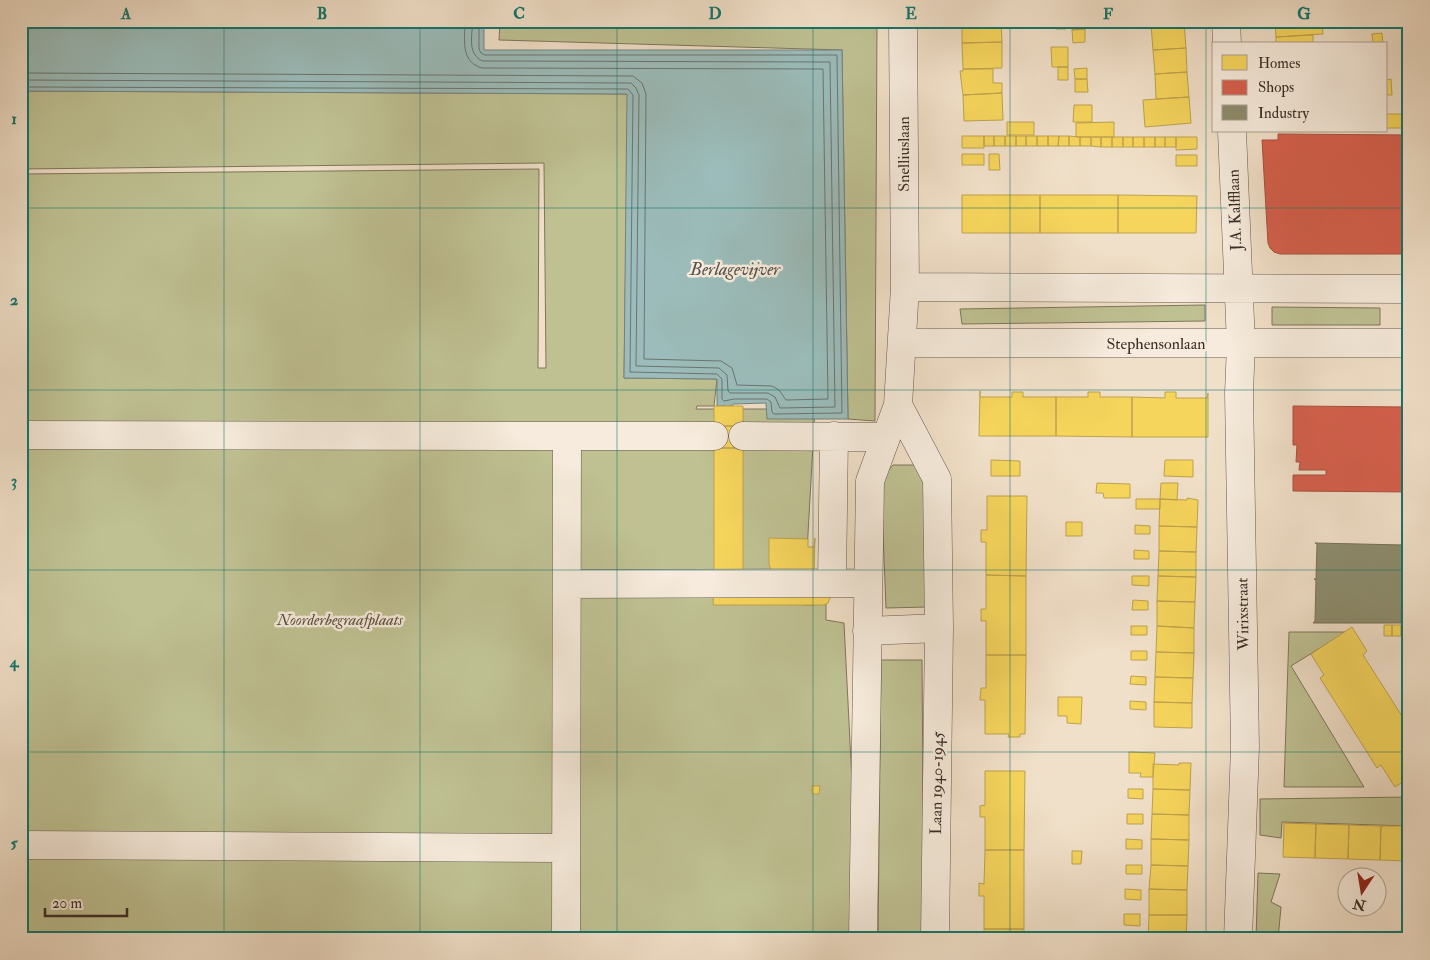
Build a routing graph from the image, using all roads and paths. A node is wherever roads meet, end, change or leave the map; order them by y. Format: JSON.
{"nodes":[{"id":1,"x":904,"y":21,"type":"edge"},
{"id":2,"x":1226,"y":21,"type":"edge"},
{"id":3,"x":1227,"y":42,"type":"edge"},
{"id":4,"x":1232,"y":132,"type":"edge"},
{"id":5,"x":906,"y":287,"type":"junction"},
{"id":6,"x":1239,"y":288,"type":"junction"},
{"id":7,"x":1409,"y":289,"type":"edge"},
{"id":8,"x":902,"y":343,"type":"junction"},
{"id":9,"x":1409,"y":343,"type":"edge"},
{"id":10,"x":1241,"y":344,"type":"junction"},
{"id":11,"x":898,"y":405,"type":"junction"},
{"id":12,"x":21,"y":435,"type":"edge"},
{"id":13,"x":567,"y":436,"type":"junction"},
{"id":14,"x":714,"y":436,"type":"dead end"},
{"id":15,"x":743,"y":436,"type":"dead end"},
{"id":16,"x":834,"y":436,"type":"junction"},
{"id":17,"x":886,"y":437,"type":"junction"},
{"id":18,"x":832,"y":583,"type":"junction"},
{"id":19,"x":868,"y":583,"type":"junction"},
{"id":20,"x":567,"y":584,"type":"junction"},
{"id":21,"x":939,"y":628,"type":"junction"},
{"id":22,"x":867,"y":630,"type":"junction"},
{"id":23,"x":21,"y":845,"type":"edge"},
{"id":24,"x":566,"y":848,"type":"junction"},
{"id":25,"x":566,"y":939,"type":"edge"},
{"id":26,"x":863,"y":939,"type":"edge"},
{"id":27,"x":935,"y":939,"type":"edge"},
{"id":28,"x":1238,"y":939,"type":"edge"}],
"edges":[{"from":1,"to":5,"type":"street","name":"Snelliuslaan"},
{"from":2,"to":3,"type":"street"},
{"from":4,"to":6,"type":"street","name":"J.A. Kalfflaan"},
{"from":5,"to":6,"type":"street"},
{"from":5,"to":8,"type":"street"},
{"from":6,"to":7,"type":"street"},
{"from":6,"to":10,"type":"street","name":"Wirixstraat"},
{"from":8,"to":10,"type":"street","name":"Stephensonlaan"},
{"from":8,"to":11,"type":"street"},
{"from":9,"to":10,"type":"street","name":"Stephensonlaan"},
{"from":10,"to":28,"type":"street","name":"Wirixstraat"},
{"from":11,"to":17,"type":"street"},
{"from":11,"to":21,"type":"street","name":"Laan 1940-1945"},
{"from":12,"to":13,"type":"street"},
{"from":13,"to":14,"type":"street"},
{"from":13,"to":20,"type":"street"},
{"from":15,"to":16,"type":"street"},
{"from":16,"to":17,"type":"street"},
{"from":16,"to":18,"type":"street"},
{"from":17,"to":19,"type":"street"},
{"from":18,"to":19,"type":"street"},
{"from":18,"to":20,"type":"street"},
{"from":19,"to":22,"type":"street"},
{"from":20,"to":24,"type":"street"},
{"from":21,"to":22,"type":"street"},
{"from":21,"to":27,"type":"street","name":"Laan 1940-1945"},
{"from":22,"to":26,"type":"street"},
{"from":23,"to":24,"type":"street"},
{"from":24,"to":25,"type":"street"}]}
